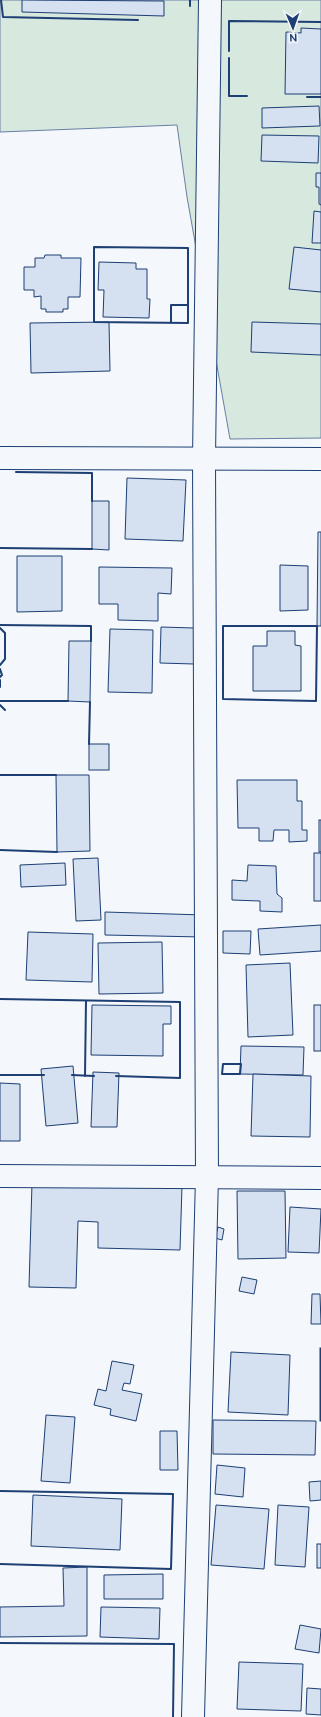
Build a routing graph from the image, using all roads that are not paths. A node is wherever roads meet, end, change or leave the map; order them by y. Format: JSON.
{"nodes":[{"id":1,"x":210,"y":0,"type":"edge"},
{"id":2,"x":0,"y":458,"type":"edge"},
{"id":3,"x":204,"y":459,"type":"junction"},
{"id":4,"x":321,"y":459,"type":"edge"},
{"id":5,"x":0,"y":1176,"type":"edge"},
{"id":6,"x":207,"y":1177,"type":"junction"},
{"id":7,"x":321,"y":1178,"type":"edge"},
{"id":8,"x":193,"y":1717,"type":"edge"}],
"edges":[{"from":1,"to":3,"type":"street"},
{"from":2,"to":3,"type":"street"},
{"from":3,"to":4,"type":"street"},
{"from":3,"to":6,"type":"street"},
{"from":5,"to":6,"type":"street"},
{"from":6,"to":7,"type":"street"},
{"from":6,"to":8,"type":"street"}]}
